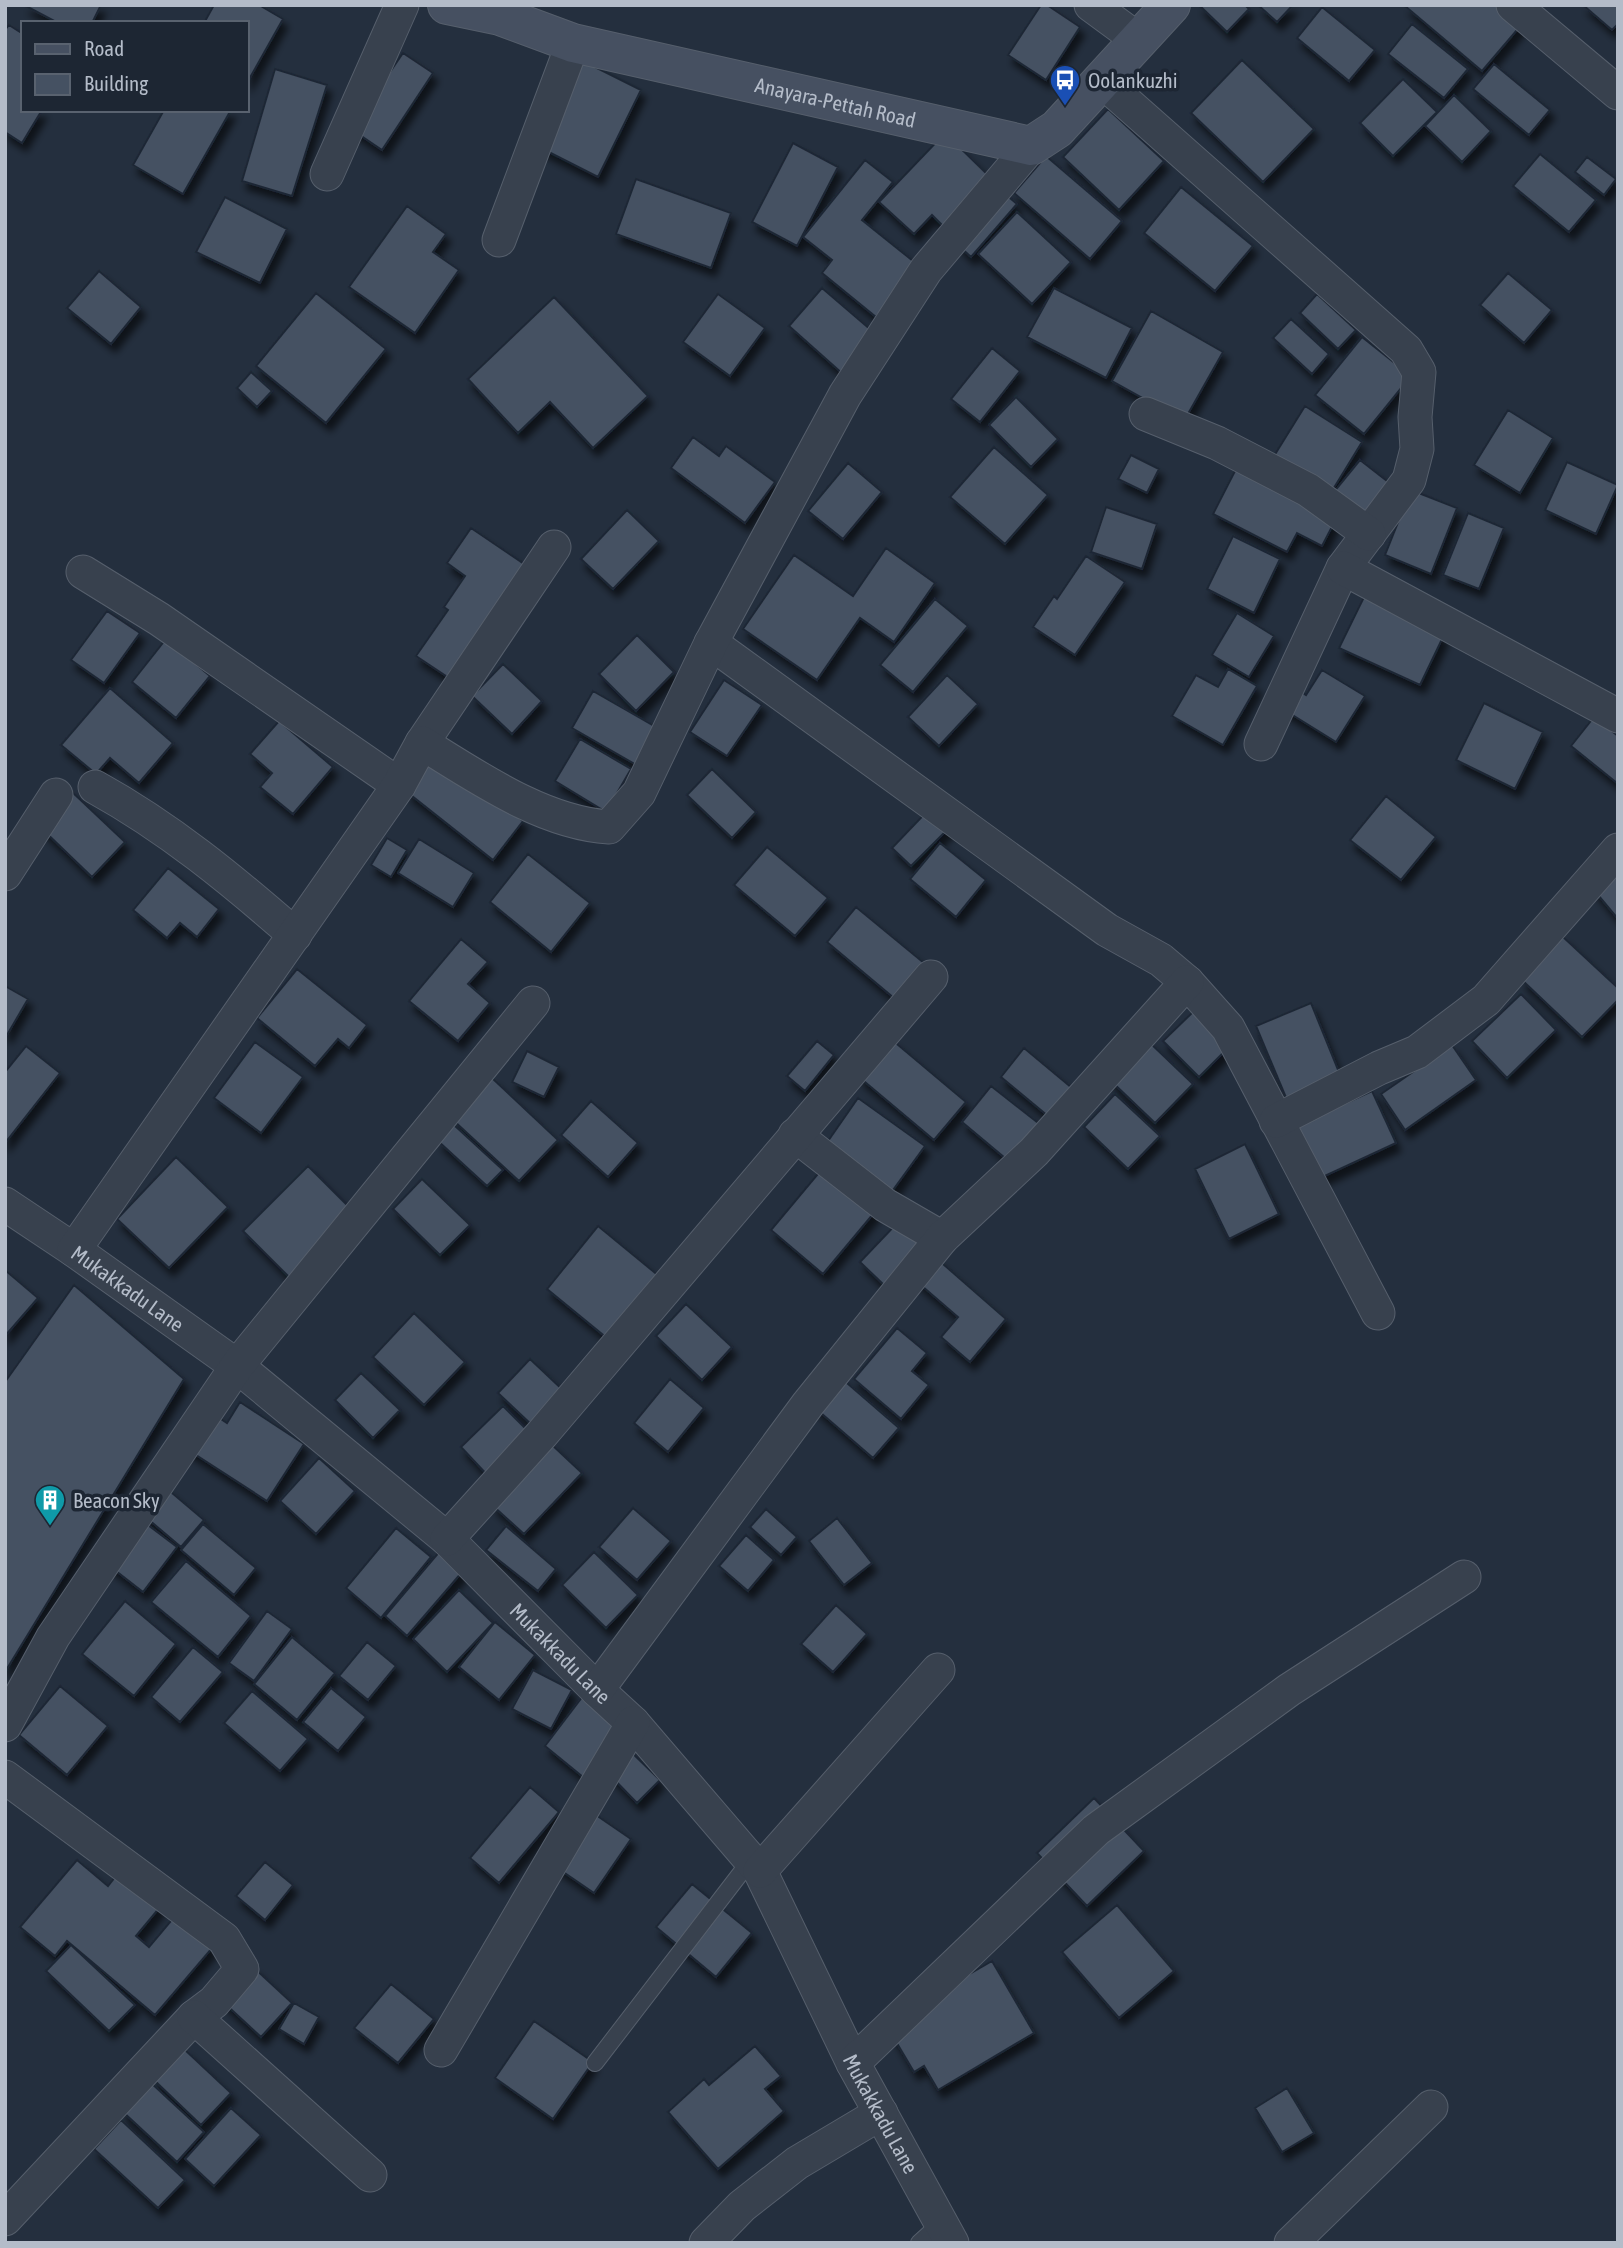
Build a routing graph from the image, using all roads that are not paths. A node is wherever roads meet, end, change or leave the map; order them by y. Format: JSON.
{"nodes":[{"id":1,"x":402,"y":5,"type":"edge"},
{"id":2,"x":447,"y":5,"type":"edge"},
{"id":3,"x":1091,"y":5,"type":"edge"},
{"id":4,"x":1171,"y":5,"type":"edge"},
{"id":5,"x":1513,"y":5,"type":"edge"},
{"id":6,"x":503,"y":11,"type":"edge"},
{"id":7,"x":1140,"y":41,"type":"junction"},
{"id":8,"x":573,"y":43,"type":"junction"},
{"id":9,"x":1101,"y":80,"type":"junction"},
{"id":10,"x":1618,"y":93,"type":"edge"},
{"id":11,"x":1031,"y":146,"type":"junction"},
{"id":12,"x":327,"y":174,"type":"dead end"},
{"id":13,"x":499,"y":240,"type":"dead end"},
{"id":14,"x":1146,"y":414,"type":"dead end"},
{"id":15,"x":1369,"y":534,"type":"junction"},
{"id":16,"x":554,"y":547,"type":"dead end"},
{"id":17,"x":1343,"y":568,"type":"junction"},
{"id":18,"x":83,"y":572,"type":"dead end"},
{"id":19,"x":711,"y":643,"type":"junction"},
{"id":20,"x":1618,"y":716,"type":"edge"},
{"id":21,"x":422,"y":743,"type":"junction"},
{"id":22,"x":1261,"y":744,"type":"dead end"},
{"id":23,"x":399,"y":785,"type":"junction"},
{"id":24,"x":94,"y":787,"type":"dead end"},
{"id":25,"x":56,"y":795,"type":"dead end"},
{"id":26,"x":1618,"y":850,"type":"edge"},
{"id":27,"x":5,"y":874,"type":"edge"},
{"id":28,"x":295,"y":934,"type":"junction"},
{"id":29,"x":931,"y":977,"type":"dead end"},
{"id":30,"x":1187,"y":982,"type":"junction"},
{"id":31,"x":533,"y":1003,"type":"dead end"},
{"id":32,"x":1276,"y":1121,"type":"junction"},
{"id":33,"x":794,"y":1135,"type":"junction"},
{"id":34,"x":5,"y":1204,"type":"edge"},
{"id":35,"x":942,"y":1238,"type":"junction"},
{"id":36,"x":74,"y":1250,"type":"junction"},
{"id":37,"x":1378,"y":1313,"type":"dead end"},
{"id":38,"x":237,"y":1366,"type":"junction"},
{"id":39,"x":447,"y":1539,"type":"junction"},
{"id":40,"x":1464,"y":1577,"type":"dead end"},
{"id":41,"x":938,"y":1670,"type":"dead end"},
{"id":42,"x":597,"y":1690,"type":"junction"},
{"id":43,"x":633,"y":1723,"type":"junction"},
{"id":44,"x":5,"y":1725,"type":"edge"},
{"id":45,"x":5,"y":1777,"type":"edge"},
{"id":46,"x":755,"y":1866,"type":"junction"},
{"id":47,"x":194,"y":2017,"type":"junction"},
{"id":48,"x":441,"y":2050,"type":"dead end"},
{"id":49,"x":594,"y":2063,"type":"dead end"},
{"id":50,"x":853,"y":2063,"type":"junction"},
{"id":51,"x":1431,"y":2107,"type":"dead end"},
{"id":52,"x":881,"y":2113,"type":"junction"},
{"id":53,"x":370,"y":2175,"type":"dead end"},
{"id":54,"x":5,"y":2219,"type":"edge"},
{"id":55,"x":937,"y":2236,"type":"edge"},
{"id":56,"x":706,"y":2243,"type":"edge"},
{"id":57,"x":1291,"y":2243,"type":"edge"}],
"edges":[{"from":1,"to":12,"type":"street"},
{"from":2,"to":6,"type":"main road","name":"Anayara-Pettah Road"},
{"from":3,"to":7,"type":"street"},
{"from":4,"to":7,"type":"main road"},
{"from":5,"to":10,"type":"street"},
{"from":6,"to":8,"type":"main road","name":"Anayara-Pettah Road"},
{"from":7,"to":9,"type":"main road"},
{"from":8,"to":11,"type":"main road","name":"Anayara-Pettah Road"},
{"from":8,"to":13,"type":"street"},
{"from":9,"to":11,"type":"main road"},
{"from":9,"to":15,"type":"street"},
{"from":11,"to":19,"type":"street"},
{"from":14,"to":15,"type":"street"},
{"from":15,"to":17,"type":"street"},
{"from":16,"to":21,"type":"street"},
{"from":17,"to":20,"type":"street"},
{"from":17,"to":22,"type":"street"},
{"from":18,"to":23,"type":"street"},
{"from":19,"to":21,"type":"street"},
{"from":19,"to":30,"type":"street"},
{"from":21,"to":23,"type":"street"},
{"from":23,"to":28,"type":"street"},
{"from":24,"to":28,"type":"street"},
{"from":25,"to":27,"type":"street"},
{"from":26,"to":32,"type":"street"},
{"from":28,"to":36,"type":"street"},
{"from":29,"to":33,"type":"street"},
{"from":30,"to":32,"type":"street"},
{"from":30,"to":35,"type":"street"},
{"from":31,"to":38,"type":"street"},
{"from":32,"to":37,"type":"street"},
{"from":33,"to":35,"type":"street"},
{"from":33,"to":39,"type":"street"},
{"from":34,"to":36,"type":"street","name":"Mukakkadu Lane"},
{"from":35,"to":42,"type":"street"},
{"from":36,"to":38,"type":"street","name":"Mukakkadu Lane"},
{"from":38,"to":39,"type":"street","name":"Mukakkadu Lane"},
{"from":38,"to":44,"type":"street"},
{"from":39,"to":42,"type":"street","name":"Mukakkadu Lane"},
{"from":40,"to":50,"type":"street"},
{"from":41,"to":46,"type":"street"},
{"from":42,"to":43,"type":"street","name":"Mukakkadu Lane"},
{"from":43,"to":46,"type":"street","name":"Mukakkadu Lane"},
{"from":43,"to":48,"type":"street"},
{"from":45,"to":47,"type":"street"},
{"from":46,"to":49,"type":"lane"},
{"from":46,"to":50,"type":"street","name":"Mukakkadu Lane"},
{"from":47,"to":53,"type":"street"},
{"from":47,"to":54,"type":"street"},
{"from":50,"to":52,"type":"street","name":"Mukakkadu Lane"},
{"from":51,"to":57,"type":"street"},
{"from":52,"to":55,"type":"street","name":"Mukakkadu Lane"},
{"from":52,"to":56,"type":"street"}]}
